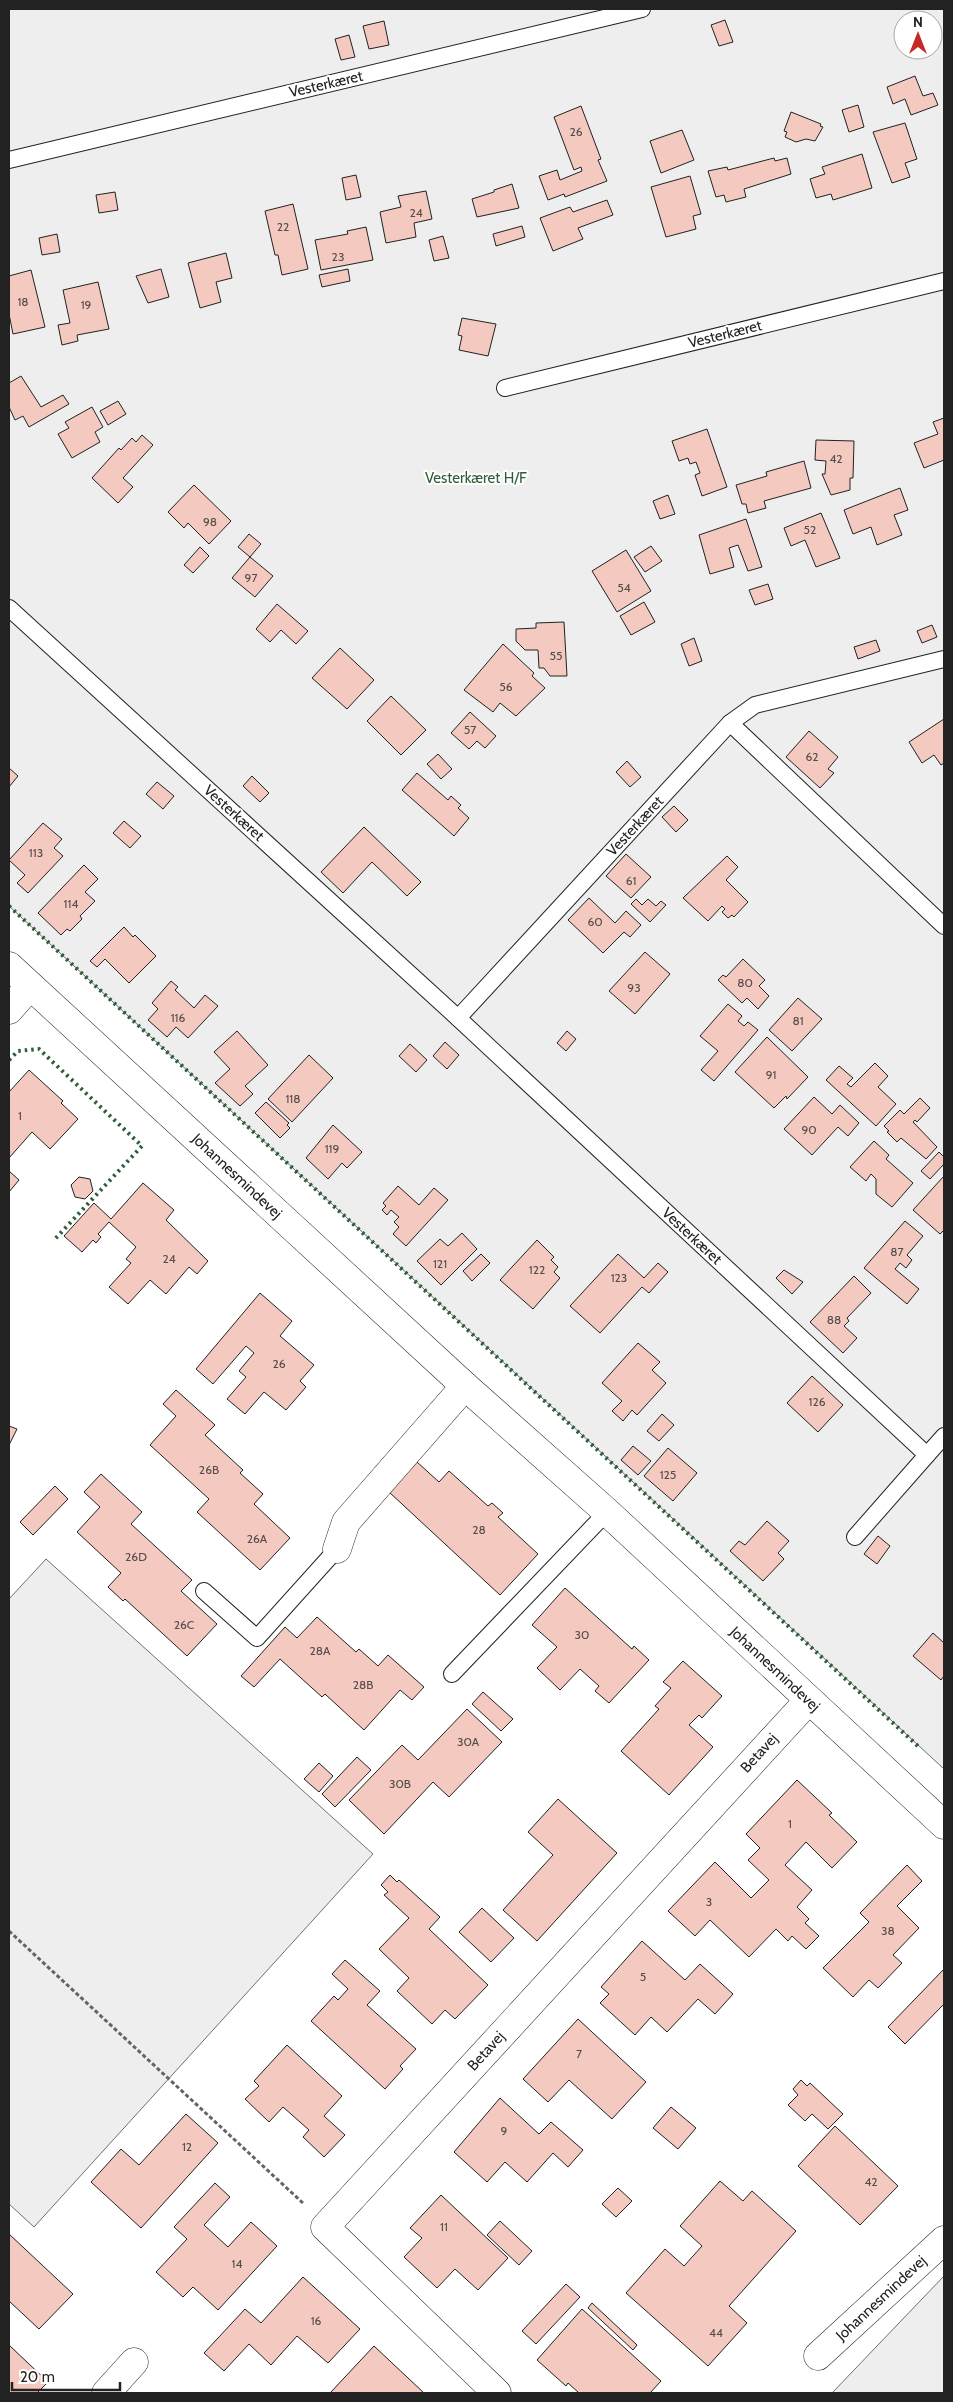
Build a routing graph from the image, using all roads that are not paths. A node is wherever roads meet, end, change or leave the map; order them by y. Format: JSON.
{"nodes":[{"id":1,"x":642,"y":9,"type":"edge"},
{"id":2,"x":9,"y":160,"type":"edge"},
{"id":3,"x":944,"y":281,"type":"edge"},
{"id":4,"x":505,"y":388,"type":"dead end"},
{"id":5,"x":9,"y":608,"type":"edge"},
{"id":6,"x":944,"y":659,"type":"edge"},
{"id":7,"x":730,"y":723,"type":"junction"},
{"id":8,"x":944,"y":926,"type":"edge"},
{"id":9,"x":9,"y":966,"type":"edge"},
{"id":10,"x":30,"y":986,"type":"junction"},
{"id":11,"x":9,"y":1010,"type":"edge"},
{"id":12,"x":458,"y":1018,"type":"junction"},
{"id":13,"x":465,"y":1386,"type":"junction"},
{"id":14,"x":944,"y":1436,"type":"edge"},
{"id":15,"x":926,"y":1455,"type":"junction"},
{"id":16,"x":607,"y":1512,"type":"junction"},
{"id":17,"x":854,"y":1537,"type":"dead end"},
{"id":18,"x":337,"y":1549,"type":"joint"},
{"id":19,"x":204,"y":1591,"type":"dead end"},
{"id":20,"x":452,"y":1674,"type":"dead end"},
{"id":21,"x":809,"y":1700,"type":"junction"},
{"id":22,"x":944,"y":1825,"type":"edge"},
{"id":23,"x":944,"y":2240,"type":"edge"},
{"id":24,"x":818,"y":2356,"type":"dead end"},
{"id":25,"x":134,"y":2362,"type":"dead end"},
{"id":26,"x":106,"y":2393,"type":"edge"},
{"id":27,"x":497,"y":2393,"type":"edge"}],
"edges":[{"from":1,"to":2,"type":"lane","name":"Vesterkæret"},
{"from":3,"to":4,"type":"lane","name":"Vesterkæret"},
{"from":5,"to":12,"type":"lane","name":"Vesterkæret"},
{"from":6,"to":7,"type":"lane","name":"Vesterkæret"},
{"from":7,"to":8,"type":"lane"},
{"from":7,"to":12,"type":"lane","name":"Vesterkæret"},
{"from":9,"to":10,"type":"street","name":"Johannesmindevej"},
{"from":10,"to":11,"type":"street"},
{"from":10,"to":13,"type":"street","name":"Johannesmindevej"},
{"from":12,"to":15,"type":"lane","name":"Vesterkæret"},
{"from":13,"to":16,"type":"street","name":"Johannesmindevej"},
{"from":13,"to":18,"type":"street"},
{"from":14,"to":15,"type":"lane"},
{"from":15,"to":17,"type":"lane"},
{"from":16,"to":20,"type":"lane"},
{"from":16,"to":21,"type":"street","name":"Johannesmindevej"},
{"from":18,"to":19,"type":"lane"},
{"from":21,"to":22,"type":"street","name":"Johannesmindevej"},
{"from":21,"to":27,"type":"street","name":"Betavej"},
{"from":23,"to":24,"type":"street","name":"Johannesmindevej"},
{"from":25,"to":26,"type":"street"}]}
